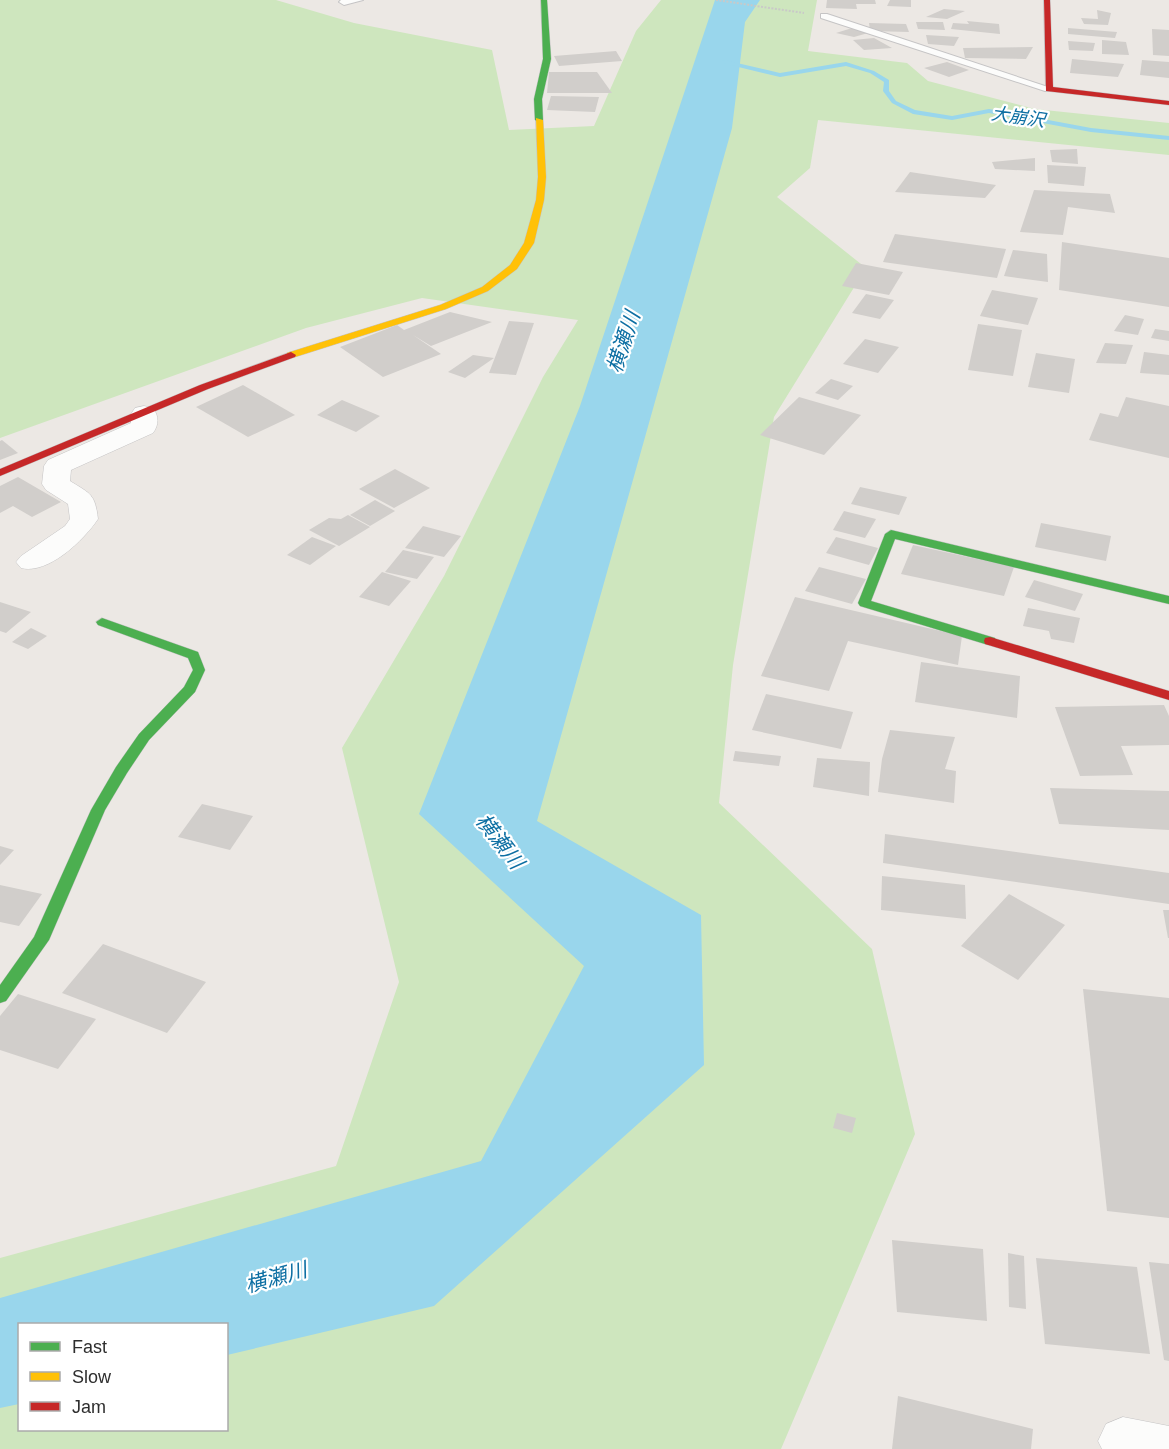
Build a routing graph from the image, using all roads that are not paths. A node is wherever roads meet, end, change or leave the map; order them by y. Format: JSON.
{"nodes":[{"id":1,"x":358,"y":0,"type":"edge"},
{"id":2,"x":544,"y":0,"type":"edge"},
{"id":3,"x":1047,"y":0,"type":"edge"},
{"id":4,"x":344,"y":2,"type":"dead end"},
{"id":5,"x":825,"y":16,"type":"road end"},
{"id":6,"x":1049,"y":89,"type":"junction"},
{"id":7,"x":1169,"y":104,"type":"edge"},
{"id":8,"x":144,"y":414,"type":"junction"},
{"id":9,"x":0,"y":473,"type":"edge"},
{"id":10,"x":31,"y":562,"type":"dead end"},
{"id":11,"x":1169,"y":600,"type":"edge"},
{"id":12,"x":102,"y":622,"type":"dead end"},
{"id":13,"x":1169,"y":696,"type":"edge"},
{"id":14,"x":0,"y":997,"type":"edge"}],
"edges":[{"from":1,"to":4,"type":"lane"},
{"from":2,"to":8,"type":"street"},
{"from":3,"to":6,"type":"street"},
{"from":5,"to":6,"type":"lane"},
{"from":6,"to":7,"type":"street"},
{"from":8,"to":9,"type":"street"},
{"from":8,"to":10,"type":"street"},
{"from":11,"to":13,"type":"street"},
{"from":12,"to":14,"type":"street"}]}
